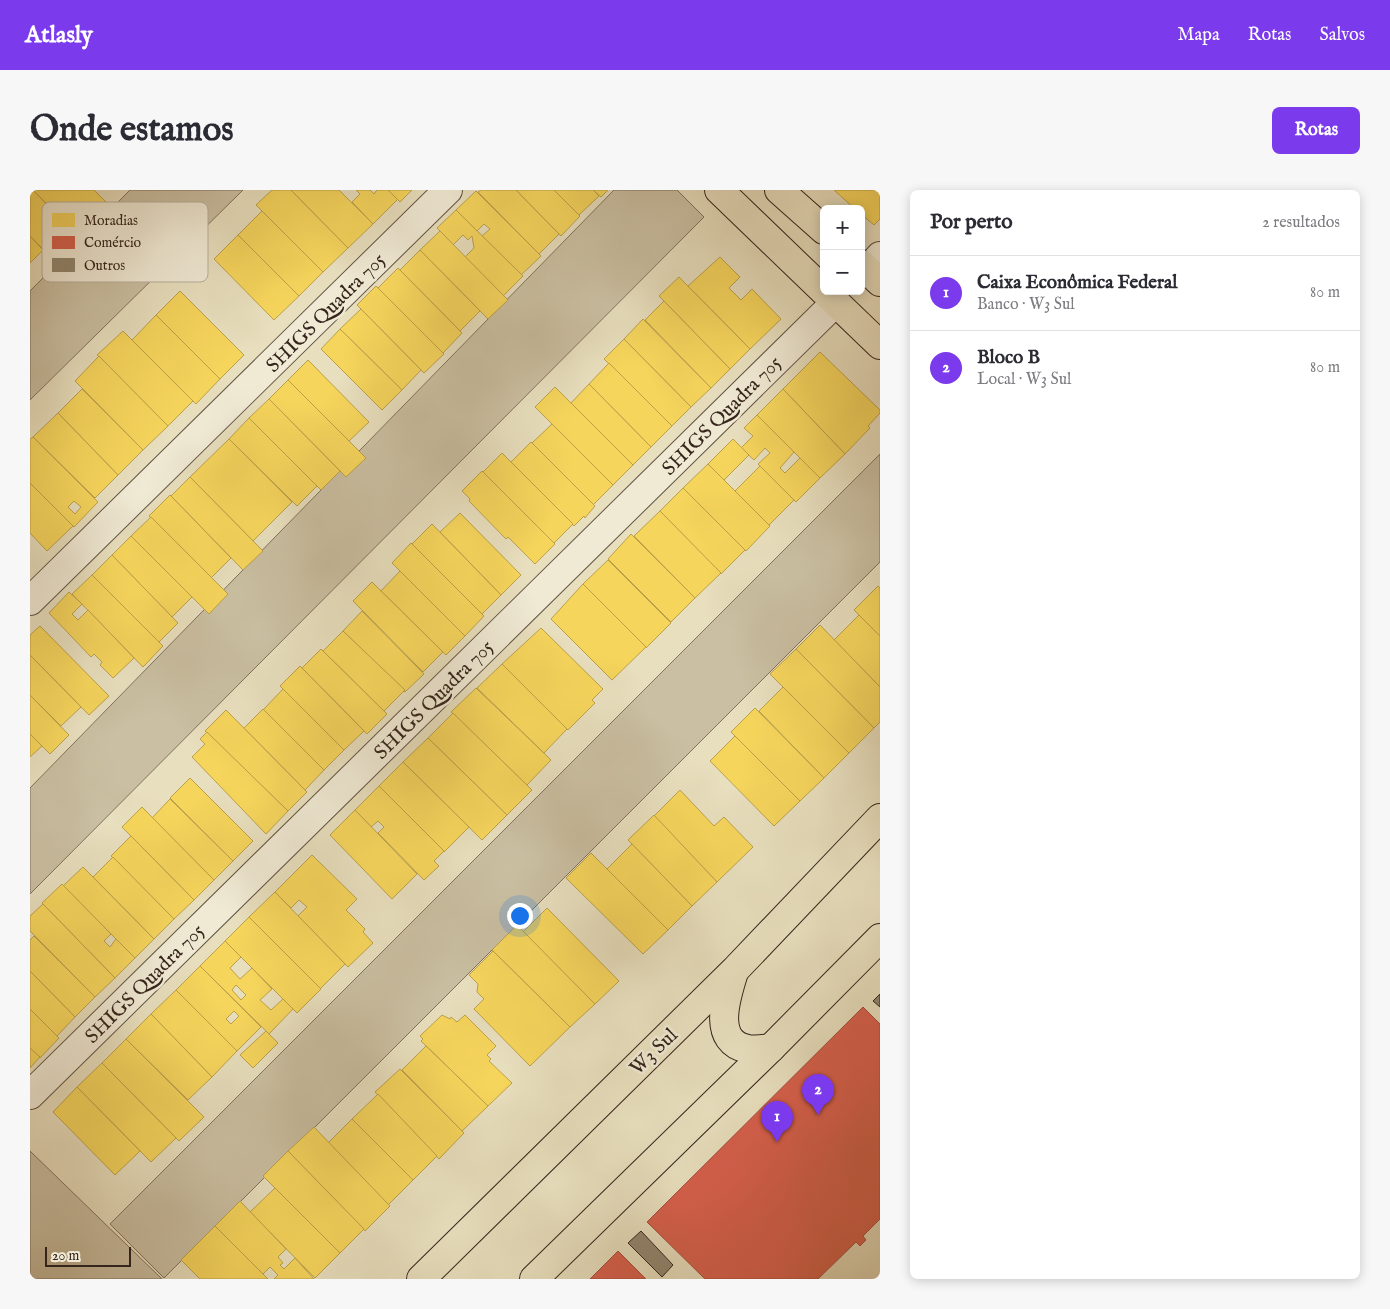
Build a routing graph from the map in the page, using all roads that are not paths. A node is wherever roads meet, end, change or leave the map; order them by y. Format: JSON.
{"nodes":[{"id":1,"x":448,"y":190,"type":"edge"},
{"id":2,"x":720,"y":190,"type":"edge"},
{"id":3,"x":778,"y":190,"type":"edge"},
{"id":4,"x":820,"y":227,"type":"edge"},
{"id":5,"x":835,"y":303,"type":"junction"},
{"id":6,"x":880,"y":345,"type":"edge"},
{"id":7,"x":30,"y":601,"type":"edge"},
{"id":8,"x":880,"y":818,"type":"edge"},
{"id":9,"x":880,"y":938,"type":"edge"},
{"id":10,"x":735,"y":970,"type":"junction"},
{"id":11,"x":771,"y":1048,"type":"junction"},
{"id":12,"x":30,"y":1095,"type":"edge"},
{"id":13,"x":421,"y":1279,"type":"edge"},
{"id":14,"x":534,"y":1279,"type":"edge"}],
"edges":[{"from":1,"to":7,"type":"street","name":"SHIGS Quadra 705"},
{"from":2,"to":5,"type":"main road"},
{"from":3,"to":4,"type":"main road"},
{"from":5,"to":6,"type":"main road"},
{"from":5,"to":12,"type":"street","name":"SHIGS Quadra 705"},
{"from":8,"to":10,"type":"main road","name":"W3 Sul"},
{"from":9,"to":11,"type":"main road"},
{"from":10,"to":11,"type":"main road"},
{"from":10,"to":13,"type":"main road","name":"W3 Sul"},
{"from":11,"to":14,"type":"main road"}]}
